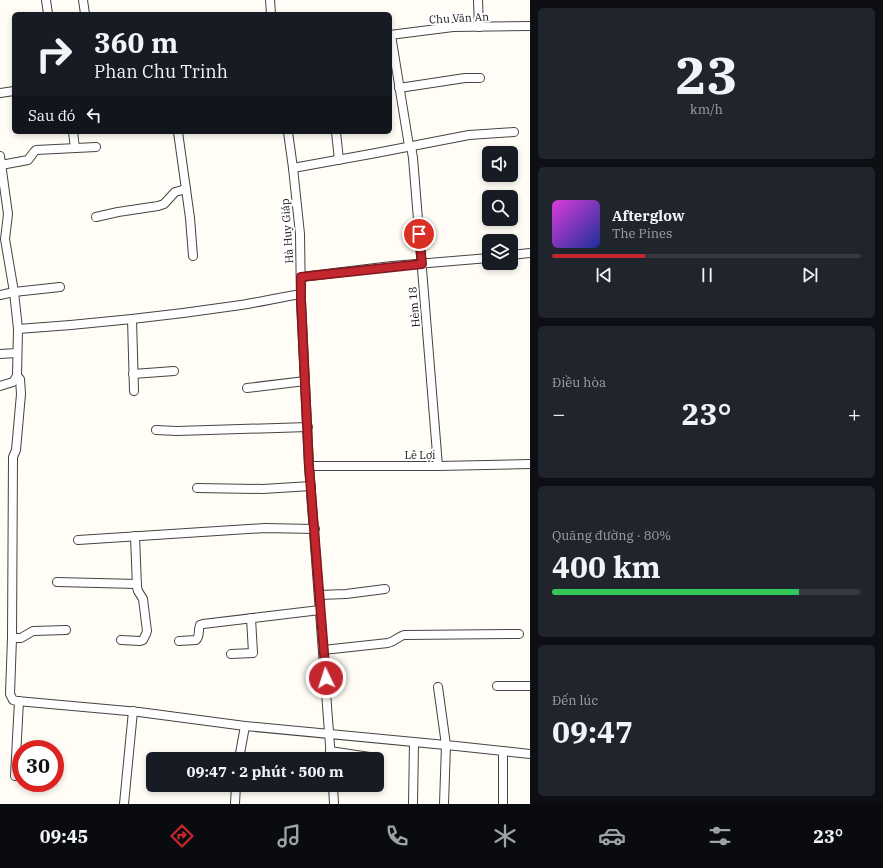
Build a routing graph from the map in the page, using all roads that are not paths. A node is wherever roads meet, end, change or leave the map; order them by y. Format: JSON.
{"nodes":[{"id":1,"x":46,"y":0,"type":"edge"},
{"id":2,"x":83,"y":0,"type":"edge"},
{"id":3,"x":270,"y":0,"type":"edge"},
{"id":4,"x":478,"y":0,"type":"edge"},
{"id":5,"x":48,"y":12,"type":"edge"},
{"id":6,"x":85,"y":12,"type":"edge"},
{"id":7,"x":271,"y":12,"type":"edge"},
{"id":8,"x":530,"y":26,"type":"edge"},
{"id":9,"x":479,"y":27,"type":"junction"},
{"id":10,"x":392,"y":35,"type":"edge"},
{"id":11,"x":392,"y":47,"type":"edge"},
{"id":12,"x":480,"y":78,"type":"dead end"},
{"id":13,"x":399,"y":88,"type":"junction"},
{"id":14,"x":12,"y":91,"type":"edge"},
{"id":15,"x":0,"y":93,"type":"edge"},
{"id":16,"x":514,"y":132,"type":"dead end"},
{"id":17,"x":72,"y":134,"type":"edge"},
{"id":18,"x":178,"y":134,"type":"edge"},
{"id":19,"x":288,"y":134,"type":"edge"},
{"id":20,"x":336,"y":134,"type":"edge"},
{"id":21,"x":410,"y":146,"type":"junction"},
{"id":22,"x":96,"y":147,"type":"dead end"},
{"id":23,"x":75,"y":148,"type":"junction"},
{"id":24,"x":0,"y":156,"type":"edge"},
{"id":25,"x":339,"y":160,"type":"junction"},
{"id":26,"x":1,"y":165,"type":"junction"},
{"id":27,"x":293,"y":168,"type":"junction"},
{"id":28,"x":186,"y":190,"type":"junction"},
{"id":29,"x":96,"y":217,"type":"dead end"},
{"id":30,"x":530,"y":253,"type":"edge"},
{"id":31,"x":518,"y":254,"type":"edge"},
{"id":32,"x":193,"y":256,"type":"dead end"},
{"id":33,"x":482,"y":259,"type":"edge"},
{"id":34,"x":422,"y":264,"type":"junction"},
{"id":35,"x":301,"y":277,"type":"junction"},
{"id":36,"x":60,"y":287,"type":"dead end"},
{"id":37,"x":14,"y":292,"type":"junction"},
{"id":38,"x":301,"y":294,"type":"junction"},
{"id":39,"x":0,"y":295,"type":"edge"},
{"id":40,"x":132,"y":319,"type":"junction"},
{"id":41,"x":18,"y":329,"type":"junction"},
{"id":42,"x":17,"y":353,"type":"junction"},
{"id":43,"x":0,"y":354,"type":"edge"},
{"id":44,"x":174,"y":372,"type":"dead end"},
{"id":45,"x":133,"y":374,"type":"junction"},
{"id":46,"x":17,"y":376,"type":"junction"},
{"id":47,"x":306,"y":381,"type":"junction"},
{"id":48,"x":0,"y":386,"type":"edge"},
{"id":49,"x":247,"y":388,"type":"dead end"},
{"id":50,"x":134,"y":391,"type":"dead end"},
{"id":51,"x":308,"y":427,"type":"junction"},
{"id":52,"x":156,"y":430,"type":"dead end"},
{"id":53,"x":530,"y":464,"type":"edge"},
{"id":54,"x":309,"y":466,"type":"junction"},
{"id":55,"x":438,"y":466,"type":"junction"},
{"id":56,"x":311,"y":486,"type":"junction"},
{"id":57,"x":197,"y":488,"type":"dead end"},
{"id":58,"x":315,"y":529,"type":"junction"},
{"id":59,"x":135,"y":536,"type":"junction"},
{"id":60,"x":78,"y":540,"type":"dead end"},
{"id":61,"x":57,"y":582,"type":"dead end"},
{"id":62,"x":137,"y":584,"type":"junction"},
{"id":63,"x":385,"y":589,"type":"dead end"},
{"id":64,"x":320,"y":595,"type":"junction"},
{"id":65,"x":320,"y":610,"type":"junction"},
{"id":66,"x":250,"y":618,"type":"junction"},
{"id":67,"x":66,"y":630,"type":"dead end"},
{"id":68,"x":519,"y":634,"type":"dead end"},
{"id":69,"x":12,"y":638,"type":"junction"},
{"id":70,"x":121,"y":640,"type":"dead end"},
{"id":71,"x":179,"y":641,"type":"dead end"},
{"id":72,"x":323,"y":650,"type":"junction"},
{"id":73,"x":231,"y":654,"type":"dead end"},
{"id":74,"x":497,"y":686,"type":"dead end"},
{"id":75,"x":530,"y":686,"type":"edge"},
{"id":76,"x":438,"y":687,"type":"dead end"},
{"id":77,"x":19,"y":701,"type":"junction"},
{"id":78,"x":133,"y":712,"type":"junction"},
{"id":79,"x":245,"y":726,"type":"junction"},
{"id":80,"x":330,"y":735,"type":"junction"},
{"id":81,"x":17,"y":740,"type":"edge"},
{"id":82,"x":414,"y":743,"type":"junction"},
{"id":83,"x":446,"y":745,"type":"junction"},
{"id":84,"x":503,"y":751,"type":"junction"},
{"id":85,"x":240,"y":752,"type":"edge"},
{"id":86,"x":331,"y":752,"type":"edge"},
{"id":87,"x":530,"y":754,"type":"edge"},
{"id":88,"x":236,"y":792,"type":"edge"},
{"id":89,"x":333,"y":792,"type":"edge"},
{"id":90,"x":124,"y":804,"type":"edge"},
{"id":91,"x":235,"y":804,"type":"edge"},
{"id":92,"x":334,"y":804,"type":"edge"},
{"id":93,"x":413,"y":804,"type":"edge"},
{"id":94,"x":444,"y":804,"type":"edge"},
{"id":95,"x":503,"y":804,"type":"edge"}],
"edges":[{"from":1,"to":5,"type":"street"},
{"from":2,"to":6,"type":"street"},
{"from":3,"to":7,"type":"street"},
{"from":4,"to":9,"type":"street"},
{"from":8,"to":9,"type":"street","name":"Chu Văn An"},
{"from":9,"to":10,"type":"street","name":"Chu Văn An"},
{"from":11,"to":13,"type":"street","name":"Hẻm 18"},
{"from":12,"to":13,"type":"street"},
{"from":13,"to":21,"type":"street","name":"Hẻm 18"},
{"from":14,"to":15,"type":"street"},
{"from":16,"to":21,"type":"street"},
{"from":17,"to":23,"type":"street"},
{"from":18,"to":28,"type":"street"},
{"from":19,"to":27,"type":"street","name":"Hà Huy Giáp"},
{"from":20,"to":25,"type":"street"},
{"from":21,"to":25,"type":"street"},
{"from":21,"to":34,"type":"street","name":"Hẻm 18"},
{"from":22,"to":23,"type":"street"},
{"from":23,"to":26,"type":"street"},
{"from":24,"to":26,"type":"street"},
{"from":25,"to":27,"type":"street"},
{"from":26,"to":37,"type":"street"},
{"from":27,"to":35,"type":"street","name":"Hà Huy Giáp"},
{"from":28,"to":29,"type":"street"},
{"from":28,"to":32,"type":"street"},
{"from":30,"to":31,"type":"street"},
{"from":33,"to":34,"type":"street"},
{"from":34,"to":35,"type":"street"},
{"from":34,"to":55,"type":"street","name":"Hẻm 18"},
{"from":35,"to":38,"type":"street","name":"Hà Huy Giáp"},
{"from":36,"to":37,"type":"street"},
{"from":37,"to":39,"type":"street"},
{"from":37,"to":41,"type":"street"},
{"from":38,"to":40,"type":"street"},
{"from":38,"to":47,"type":"street","name":"Hà Huy Giáp"},
{"from":40,"to":41,"type":"street"},
{"from":40,"to":45,"type":"street"},
{"from":41,"to":42,"type":"street"},
{"from":42,"to":43,"type":"street"},
{"from":42,"to":46,"type":"street"},
{"from":44,"to":45,"type":"street"},
{"from":45,"to":50,"type":"street"},
{"from":46,"to":48,"type":"street"},
{"from":46,"to":69,"type":"street"},
{"from":47,"to":49,"type":"street"},
{"from":47,"to":51,"type":"street","name":"Hà Huy Giáp"},
{"from":51,"to":52,"type":"street"},
{"from":51,"to":54,"type":"street","name":"Hà Huy Giáp"},
{"from":53,"to":55,"type":"street","name":"Lê Lợi"},
{"from":54,"to":55,"type":"street","name":"Lê Lợi"},
{"from":54,"to":56,"type":"street","name":"Hà Huy Giáp"},
{"from":56,"to":57,"type":"street"},
{"from":56,"to":58,"type":"street","name":"Hà Huy Giáp"},
{"from":58,"to":59,"type":"street"},
{"from":58,"to":64,"type":"street","name":"Hà Huy Giáp"},
{"from":59,"to":60,"type":"street"},
{"from":59,"to":62,"type":"street"},
{"from":61,"to":62,"type":"street"},
{"from":62,"to":70,"type":"street"},
{"from":63,"to":64,"type":"street"},
{"from":64,"to":65,"type":"street","name":"Hà Huy Giáp"},
{"from":65,"to":66,"type":"street"},
{"from":65,"to":72,"type":"street","name":"Hà Huy Giáp"},
{"from":66,"to":71,"type":"street"},
{"from":66,"to":73,"type":"street"},
{"from":67,"to":69,"type":"street"},
{"from":68,"to":72,"type":"street"},
{"from":69,"to":77,"type":"street"},
{"from":72,"to":80,"type":"street","name":"Hà Huy Giáp"},
{"from":74,"to":75,"type":"street"},
{"from":76,"to":83,"type":"street"},
{"from":77,"to":78,"type":"street"},
{"from":77,"to":81,"type":"street"},
{"from":78,"to":79,"type":"street"},
{"from":78,"to":90,"type":"street"},
{"from":79,"to":80,"type":"street"},
{"from":79,"to":85,"type":"street"},
{"from":80,"to":82,"type":"street"},
{"from":80,"to":86,"type":"street","name":"Hà Huy Giáp"},
{"from":82,"to":83,"type":"street"},
{"from":82,"to":93,"type":"street"},
{"from":83,"to":84,"type":"street"},
{"from":83,"to":94,"type":"street"},
{"from":84,"to":87,"type":"street"},
{"from":84,"to":95,"type":"street"},
{"from":88,"to":91,"type":"street"},
{"from":89,"to":92,"type":"street"}]}
